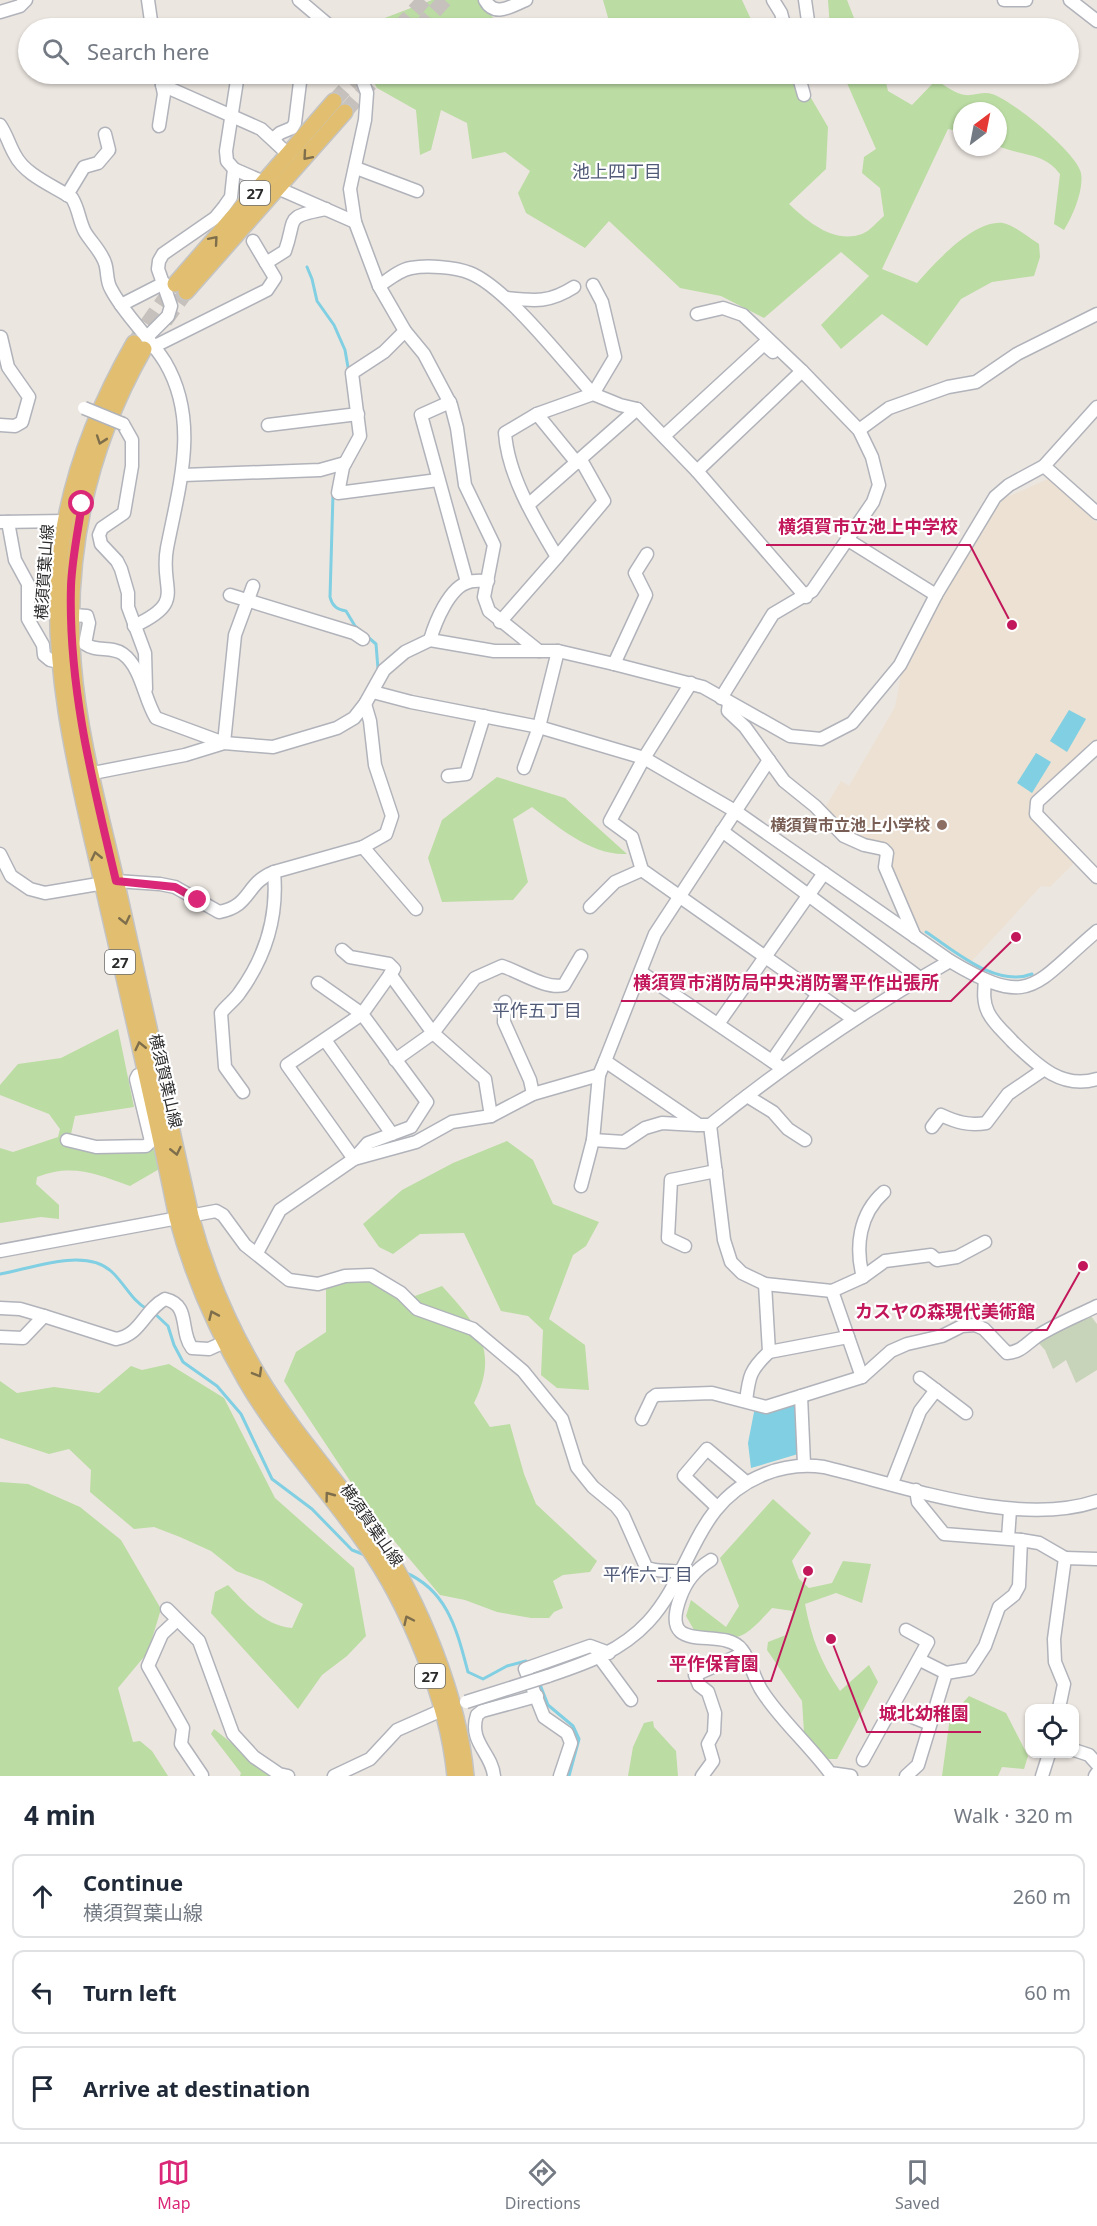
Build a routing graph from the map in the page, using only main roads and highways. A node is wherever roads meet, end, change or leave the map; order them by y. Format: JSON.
{"nodes":[{"id":1,"x":272,"y":185,"type":"junction"},
{"id":2,"x":175,"y":286,"type":"tunnel mouth"},
{"id":3,"x":84,"y":775,"type":"junction"},
{"id":4,"x":231,"y":1338,"type":"junction"},
{"id":5,"x":453,"y":1705,"type":"junction"},
{"id":6,"x":456,"y":1776,"type":"edge"},
{"id":7,"x":466,"y":1776,"type":"edge"}],
"edges":[{"from":1,"to":1,"type":"main road","number":"27","one_way":true},
{"from":1,"to":2,"type":"main road","number":"27"},
{"from":3,"to":3,"type":"main road","name":"横須賀葉山線","number":"27","one_way":true},
{"from":3,"to":4,"type":"main road","name":"横須賀葉山線","number":"27"},
{"from":5,"to":4,"type":"main road","name":"横須賀葉山線","number":"27","one_way":true},
{"from":4,"to":5,"type":"main road","name":"横須賀葉山線","number":"27","one_way":true},
{"from":5,"to":6,"type":"main road","name":"横須賀葉山線","number":"27"},
{"from":5,"to":7,"type":"main road","name":"横須賀葉山線","number":"27"}]}
